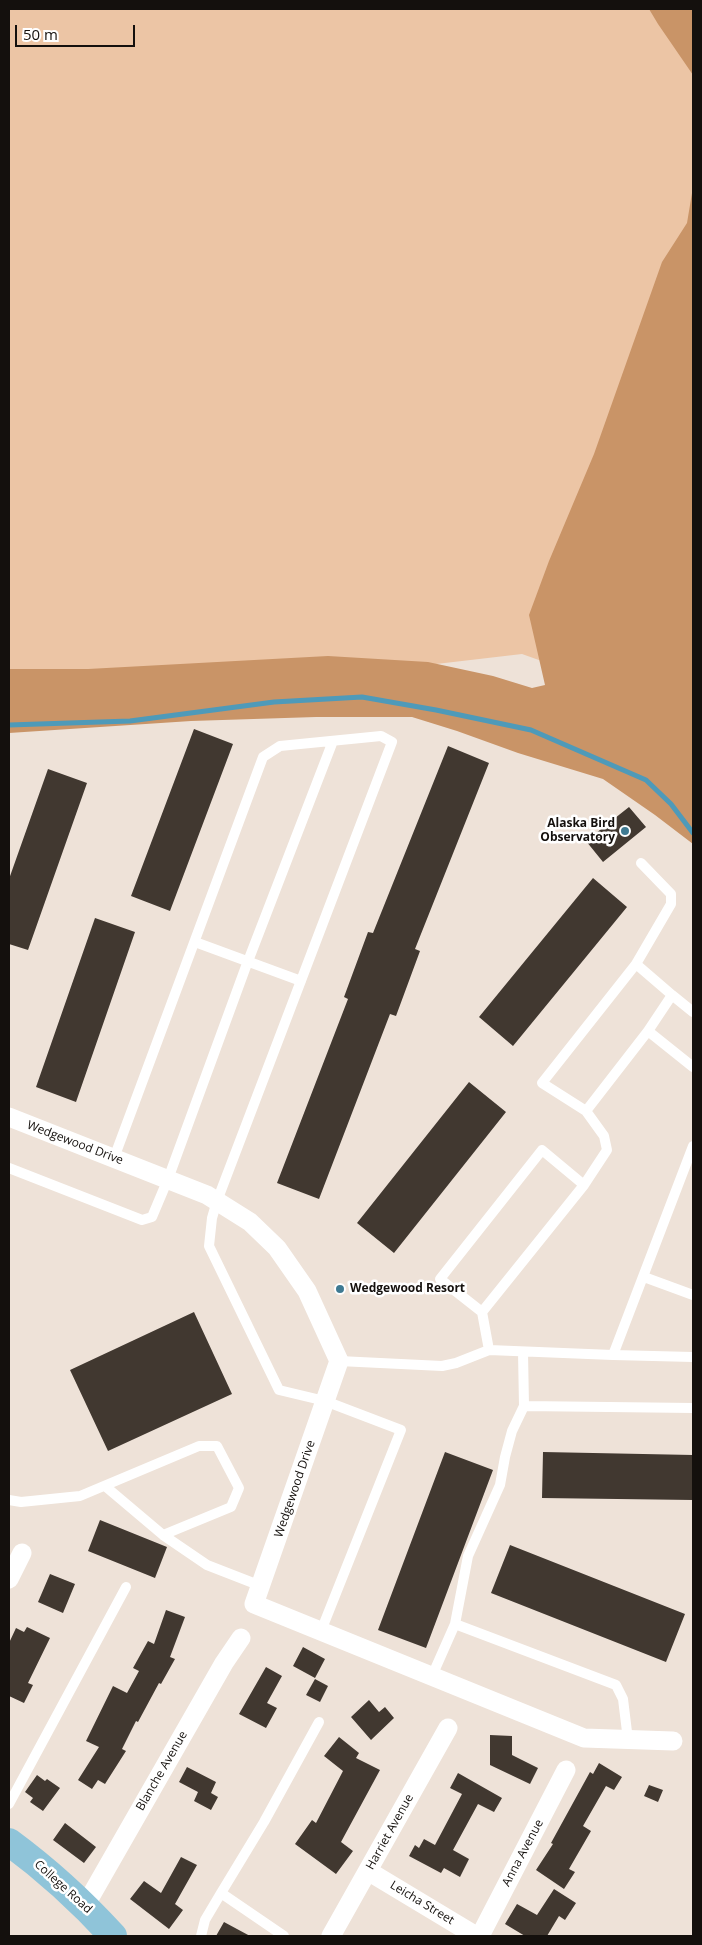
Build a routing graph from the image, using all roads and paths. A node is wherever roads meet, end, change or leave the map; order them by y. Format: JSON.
{"nodes":[{"id":1,"x":333,"y":740,"type":"junction"},
{"id":2,"x":640,"y":864,"type":"dead end"},
{"id":3,"x":195,"y":942,"type":"junction"},
{"id":4,"x":248,"y":962,"type":"junction"},
{"id":5,"x":636,"y":964,"type":"junction"},
{"id":6,"x":301,"y":981,"type":"junction"},
{"id":7,"x":672,"y":994,"type":"junction"},
{"id":8,"x":693,"y":1012,"type":"edge"},
{"id":9,"x":648,"y":1031,"type":"junction"},
{"id":10,"x":693,"y":1067,"type":"edge"},
{"id":11,"x":586,"y":1111,"type":"junction"},
{"id":12,"x":9,"y":1117,"type":"edge"},
{"id":13,"x":693,"y":1146,"type":"edge"},
{"id":14,"x":114,"y":1158,"type":"junction"},
{"id":15,"x":9,"y":1168,"type":"edge"},
{"id":16,"x":168,"y":1179,"type":"junction"},
{"id":17,"x":584,"y":1185,"type":"junction"},
{"id":18,"x":216,"y":1201,"type":"junction"},
{"id":19,"x":644,"y":1277,"type":"junction"},
{"id":20,"x":693,"y":1295,"type":"edge"},
{"id":21,"x":482,"y":1312,"type":"junction"},
{"id":22,"x":489,"y":1350,"type":"junction"},
{"id":23,"x":523,"y":1352,"type":"junction"},
{"id":24,"x":613,"y":1355,"type":"junction"},
{"id":25,"x":693,"y":1357,"type":"edge"},
{"id":26,"x":339,"y":1362,"type":"junction"},
{"id":27,"x":325,"y":1400,"type":"junction"},
{"id":28,"x":524,"y":1406,"type":"junction"},
{"id":29,"x":693,"y":1408,"type":"edge"},
{"id":30,"x":105,"y":1486,"type":"junction"},
{"id":31,"x":9,"y":1500,"type":"edge"},
{"id":32,"x":163,"y":1535,"type":"junction"},
{"id":33,"x":22,"y":1553,"type":"dead end"},
{"id":34,"x":9,"y":1579,"type":"edge"},
{"id":35,"x":261,"y":1586,"type":"junction"},
{"id":36,"x":126,"y":1587,"type":"dead end"},
{"id":37,"x":455,"y":1624,"type":"junction"},
{"id":38,"x":321,"y":1631,"type":"junction"},
{"id":39,"x":241,"y":1638,"type":"dead end"},
{"id":40,"x":432,"y":1676,"type":"junction"},
{"id":41,"x":319,"y":1722,"type":"dead end"},
{"id":42,"x":448,"y":1728,"type":"dead end"},
{"id":43,"x":628,"y":1740,"type":"junction"},
{"id":44,"x":672,"y":1741,"type":"dead end"},
{"id":45,"x":566,"y":1770,"type":"dead end"},
{"id":46,"x":9,"y":1804,"type":"edge"},
{"id":47,"x":9,"y":1842,"type":"edge"},
{"id":48,"x":368,"y":1871,"type":"junction"},
{"id":49,"x":220,"y":1893,"type":"junction"},
{"id":50,"x":85,"y":1906,"type":"junction"},
{"id":51,"x":113,"y":1936,"type":"edge"},
{"id":52,"x":201,"y":1936,"type":"edge"},
{"id":53,"x":284,"y":1936,"type":"edge"},
{"id":54,"x":331,"y":1936,"type":"edge"},
{"id":55,"x":478,"y":1936,"type":"edge"}],
"edges":[{"from":1,"to":3,"type":"lane"},
{"from":1,"to":4,"type":"lane"},
{"from":1,"to":6,"type":"lane"},
{"from":2,"to":5,"type":"lane"},
{"from":3,"to":4,"type":"lane"},
{"from":3,"to":14,"type":"lane"},
{"from":4,"to":6,"type":"lane"},
{"from":4,"to":16,"type":"lane"},
{"from":5,"to":7,"type":"lane"},
{"from":5,"to":11,"type":"lane"},
{"from":6,"to":18,"type":"lane"},
{"from":7,"to":8,"type":"lane"},
{"from":7,"to":9,"type":"lane"},
{"from":9,"to":10,"type":"lane"},
{"from":9,"to":11,"type":"lane"},
{"from":11,"to":17,"type":"lane"},
{"from":12,"to":14,"type":"street","name":"Wedgewood Drive"},
{"from":13,"to":19,"type":"lane"},
{"from":14,"to":16,"type":"street","name":"Wedgewood Drive"},
{"from":15,"to":16,"type":"lane"},
{"from":16,"to":18,"type":"street","name":"Wedgewood Drive"},
{"from":17,"to":21,"type":"lane"},
{"from":17,"to":21,"type":"lane"},
{"from":18,"to":26,"type":"street","name":"Wedgewood Drive"},
{"from":18,"to":27,"type":"lane"},
{"from":19,"to":20,"type":"lane"},
{"from":19,"to":24,"type":"lane"},
{"from":21,"to":22,"type":"lane"},
{"from":22,"to":23,"type":"lane"},
{"from":22,"to":26,"type":"lane"},
{"from":23,"to":24,"type":"lane"},
{"from":23,"to":28,"type":"lane"},
{"from":24,"to":25,"type":"lane"},
{"from":26,"to":27,"type":"street","name":"Wedgewood Drive"},
{"from":27,"to":35,"type":"street","name":"Wedgewood Drive"},
{"from":27,"to":38,"type":"lane"},
{"from":28,"to":29,"type":"lane"},
{"from":28,"to":37,"type":"lane"},
{"from":30,"to":31,"type":"lane"},
{"from":30,"to":32,"type":"lane"},
{"from":30,"to":32,"type":"lane"},
{"from":32,"to":35,"type":"lane"},
{"from":33,"to":34,"type":"street"},
{"from":35,"to":38,"type":"street","name":"Wedgewood Drive"},
{"from":36,"to":46,"type":"lane"},
{"from":37,"to":40,"type":"lane"},
{"from":37,"to":43,"type":"lane"},
{"from":38,"to":40,"type":"street","name":"Wedgewood Drive"},
{"from":39,"to":50,"type":"street","name":"Blanche Avenue"},
{"from":40,"to":43,"type":"street","name":"Wedgewood Drive"},
{"from":41,"to":49,"type":"lane"},
{"from":42,"to":48,"type":"street","name":"Harriet Avenue"},
{"from":43,"to":44,"type":"street","name":"Wedgewood Drive"},
{"from":45,"to":55,"type":"street","name":"Anna Avenue"},
{"from":47,"to":50,"type":"main road","name":"College Road"},
{"from":48,"to":54,"type":"street","name":"Harriet Avenue"},
{"from":48,"to":55,"type":"street","name":"Leicha Street"},
{"from":49,"to":52,"type":"lane"},
{"from":49,"to":53,"type":"lane"},
{"from":50,"to":51,"type":"main road","name":"College Road"}]}
